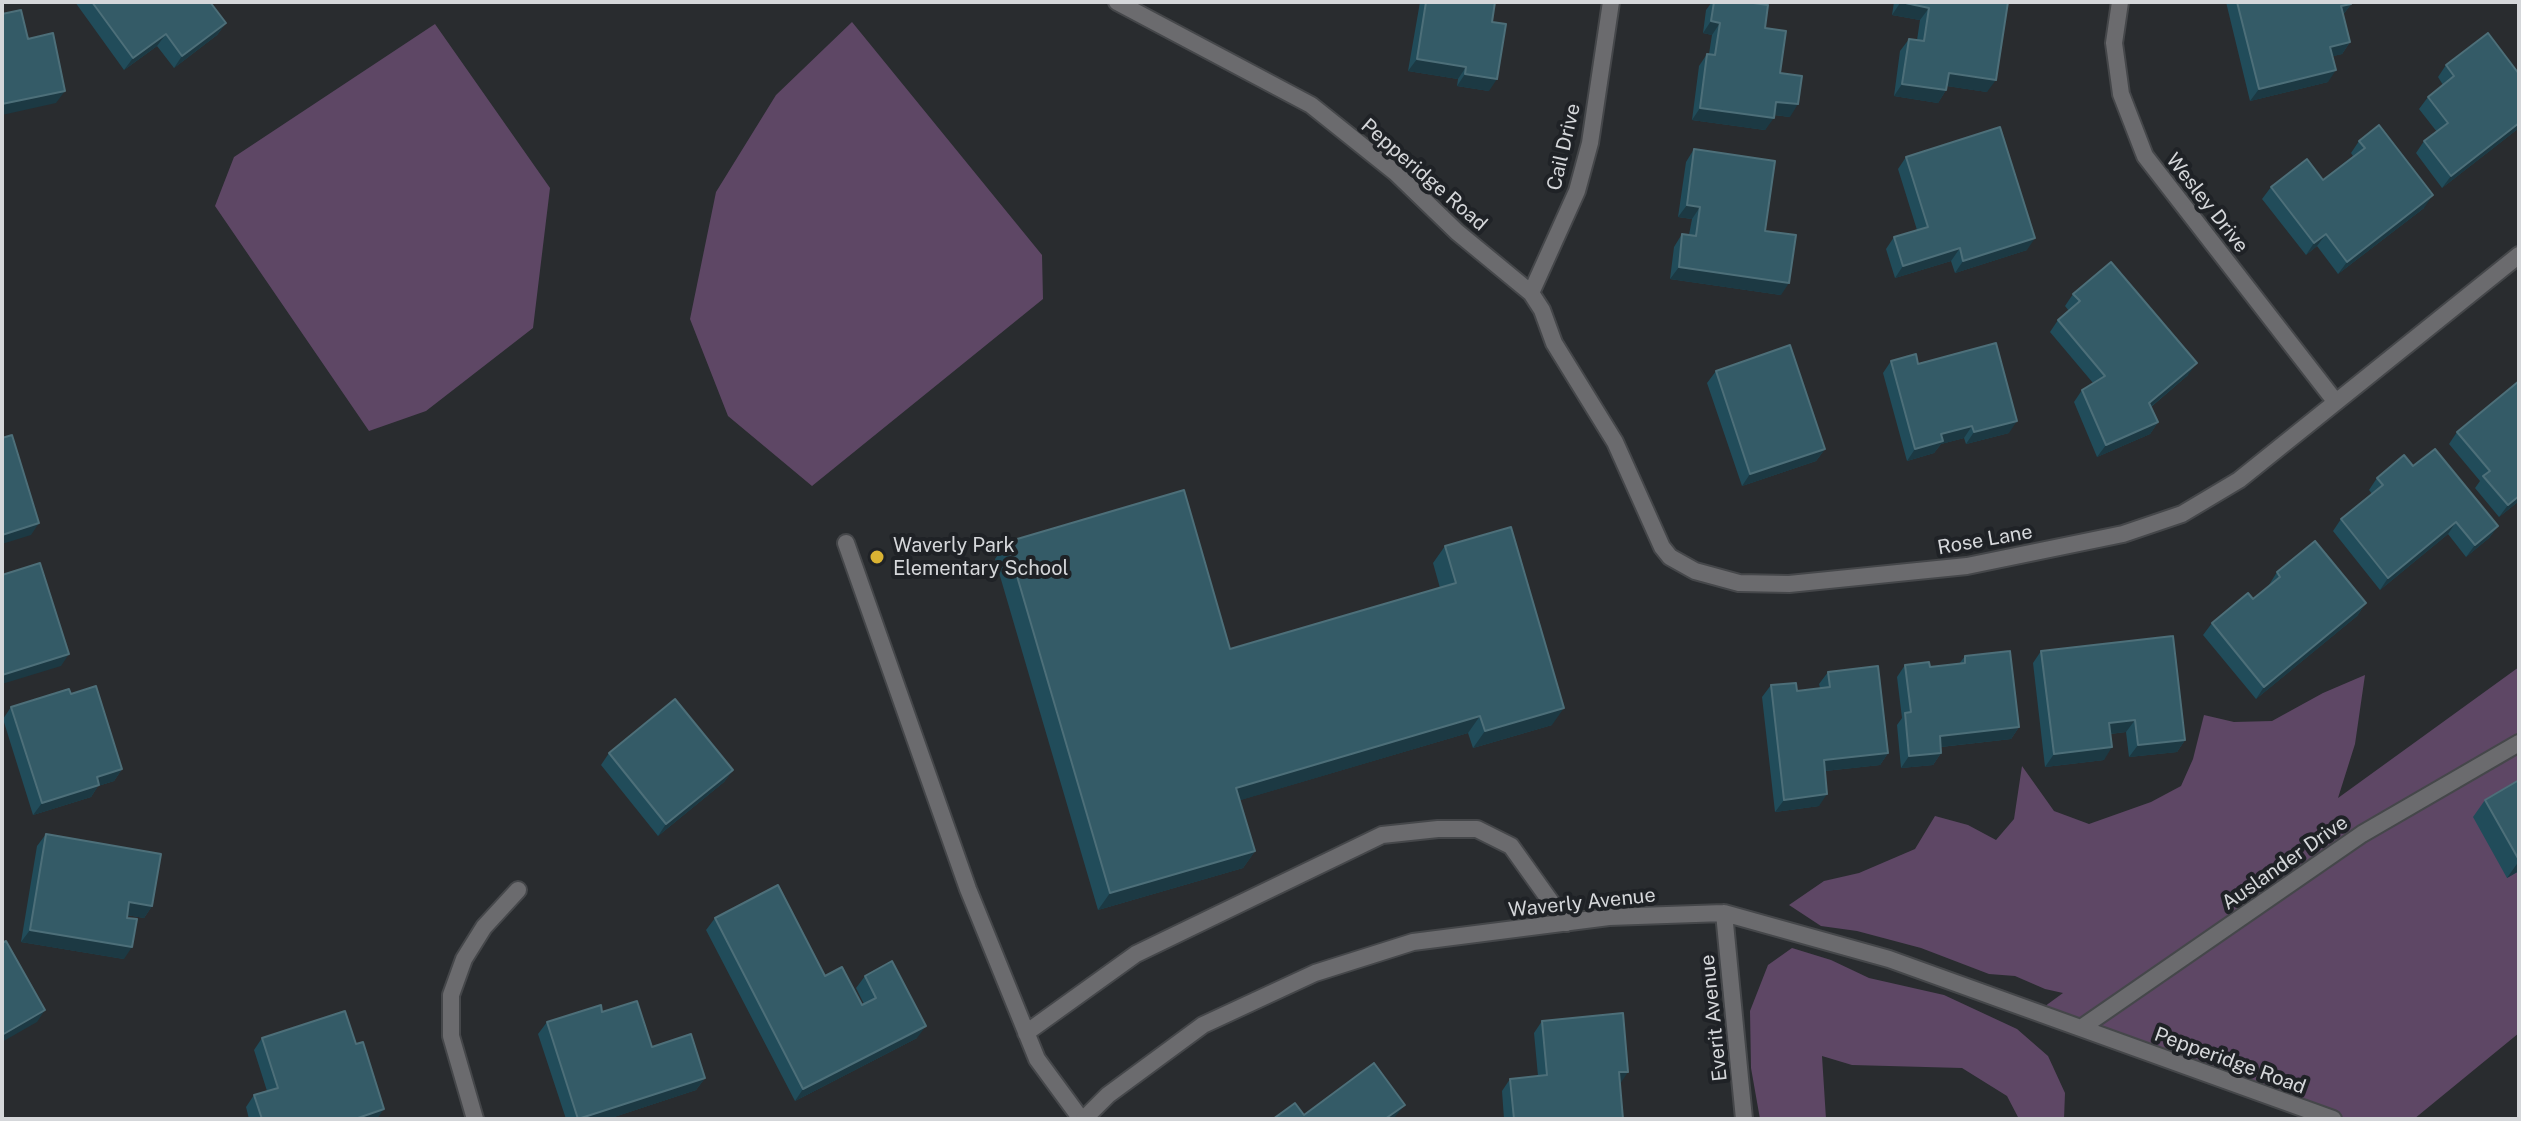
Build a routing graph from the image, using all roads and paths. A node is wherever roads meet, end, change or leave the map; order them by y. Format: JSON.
{"nodes":[{"id":1,"x":1117,"y":2,"type":"edge"},
{"id":2,"x":1611,"y":2,"type":"edge"},
{"id":3,"x":2120,"y":2,"type":"edge"},
{"id":4,"x":2519,"y":255,"type":"edge"},
{"id":5,"x":1531,"y":293,"type":"junction"},
{"id":6,"x":2335,"y":401,"type":"junction"},
{"id":7,"x":846,"y":543,"type":"dead end"},
{"id":8,"x":2519,"y":743,"type":"edge"},
{"id":9,"x":518,"y":890,"type":"dead end"},
{"id":10,"x":1724,"y":913,"type":"junction"},
{"id":11,"x":1566,"y":923,"type":"junction"},
{"id":12,"x":2081,"y":1028,"type":"junction"},
{"id":13,"x":1026,"y":1033,"type":"junction"},
{"id":14,"x":2113,"y":1040,"type":"joint"},
{"id":15,"x":475,"y":1119,"type":"edge"},
{"id":16,"x":1082,"y":1119,"type":"edge"},
{"id":17,"x":1744,"y":1119,"type":"edge"},
{"id":18,"x":2333,"y":1119,"type":"edge"}],
"edges":[{"from":1,"to":5,"type":"street","name":"Pepperidge Road"},
{"from":2,"to":5,"type":"street","name":"Cail Drive"},
{"from":3,"to":6,"type":"street","name":"Wesley Drive"},
{"from":4,"to":6,"type":"street","name":"Rose Lane"},
{"from":5,"to":6,"type":"street","name":"Rose Lane"},
{"from":7,"to":13,"type":"street"},
{"from":8,"to":12,"type":"street","name":"Auslander Drive"},
{"from":9,"to":15,"type":"street"},
{"from":10,"to":11,"type":"street","name":"Waverly Avenue"},
{"from":10,"to":12,"type":"street","name":"Waverly Avenue"},
{"from":10,"to":17,"type":"street","name":"Everit Avenue"},
{"from":11,"to":13,"type":"street"},
{"from":11,"to":16,"type":"street","name":"Waverly Avenue"},
{"from":12,"to":14,"type":"street","name":"Waverly Avenue"},
{"from":13,"to":16,"type":"street"},
{"from":14,"to":18,"type":"street","name":"Pepperidge Road"}]}
